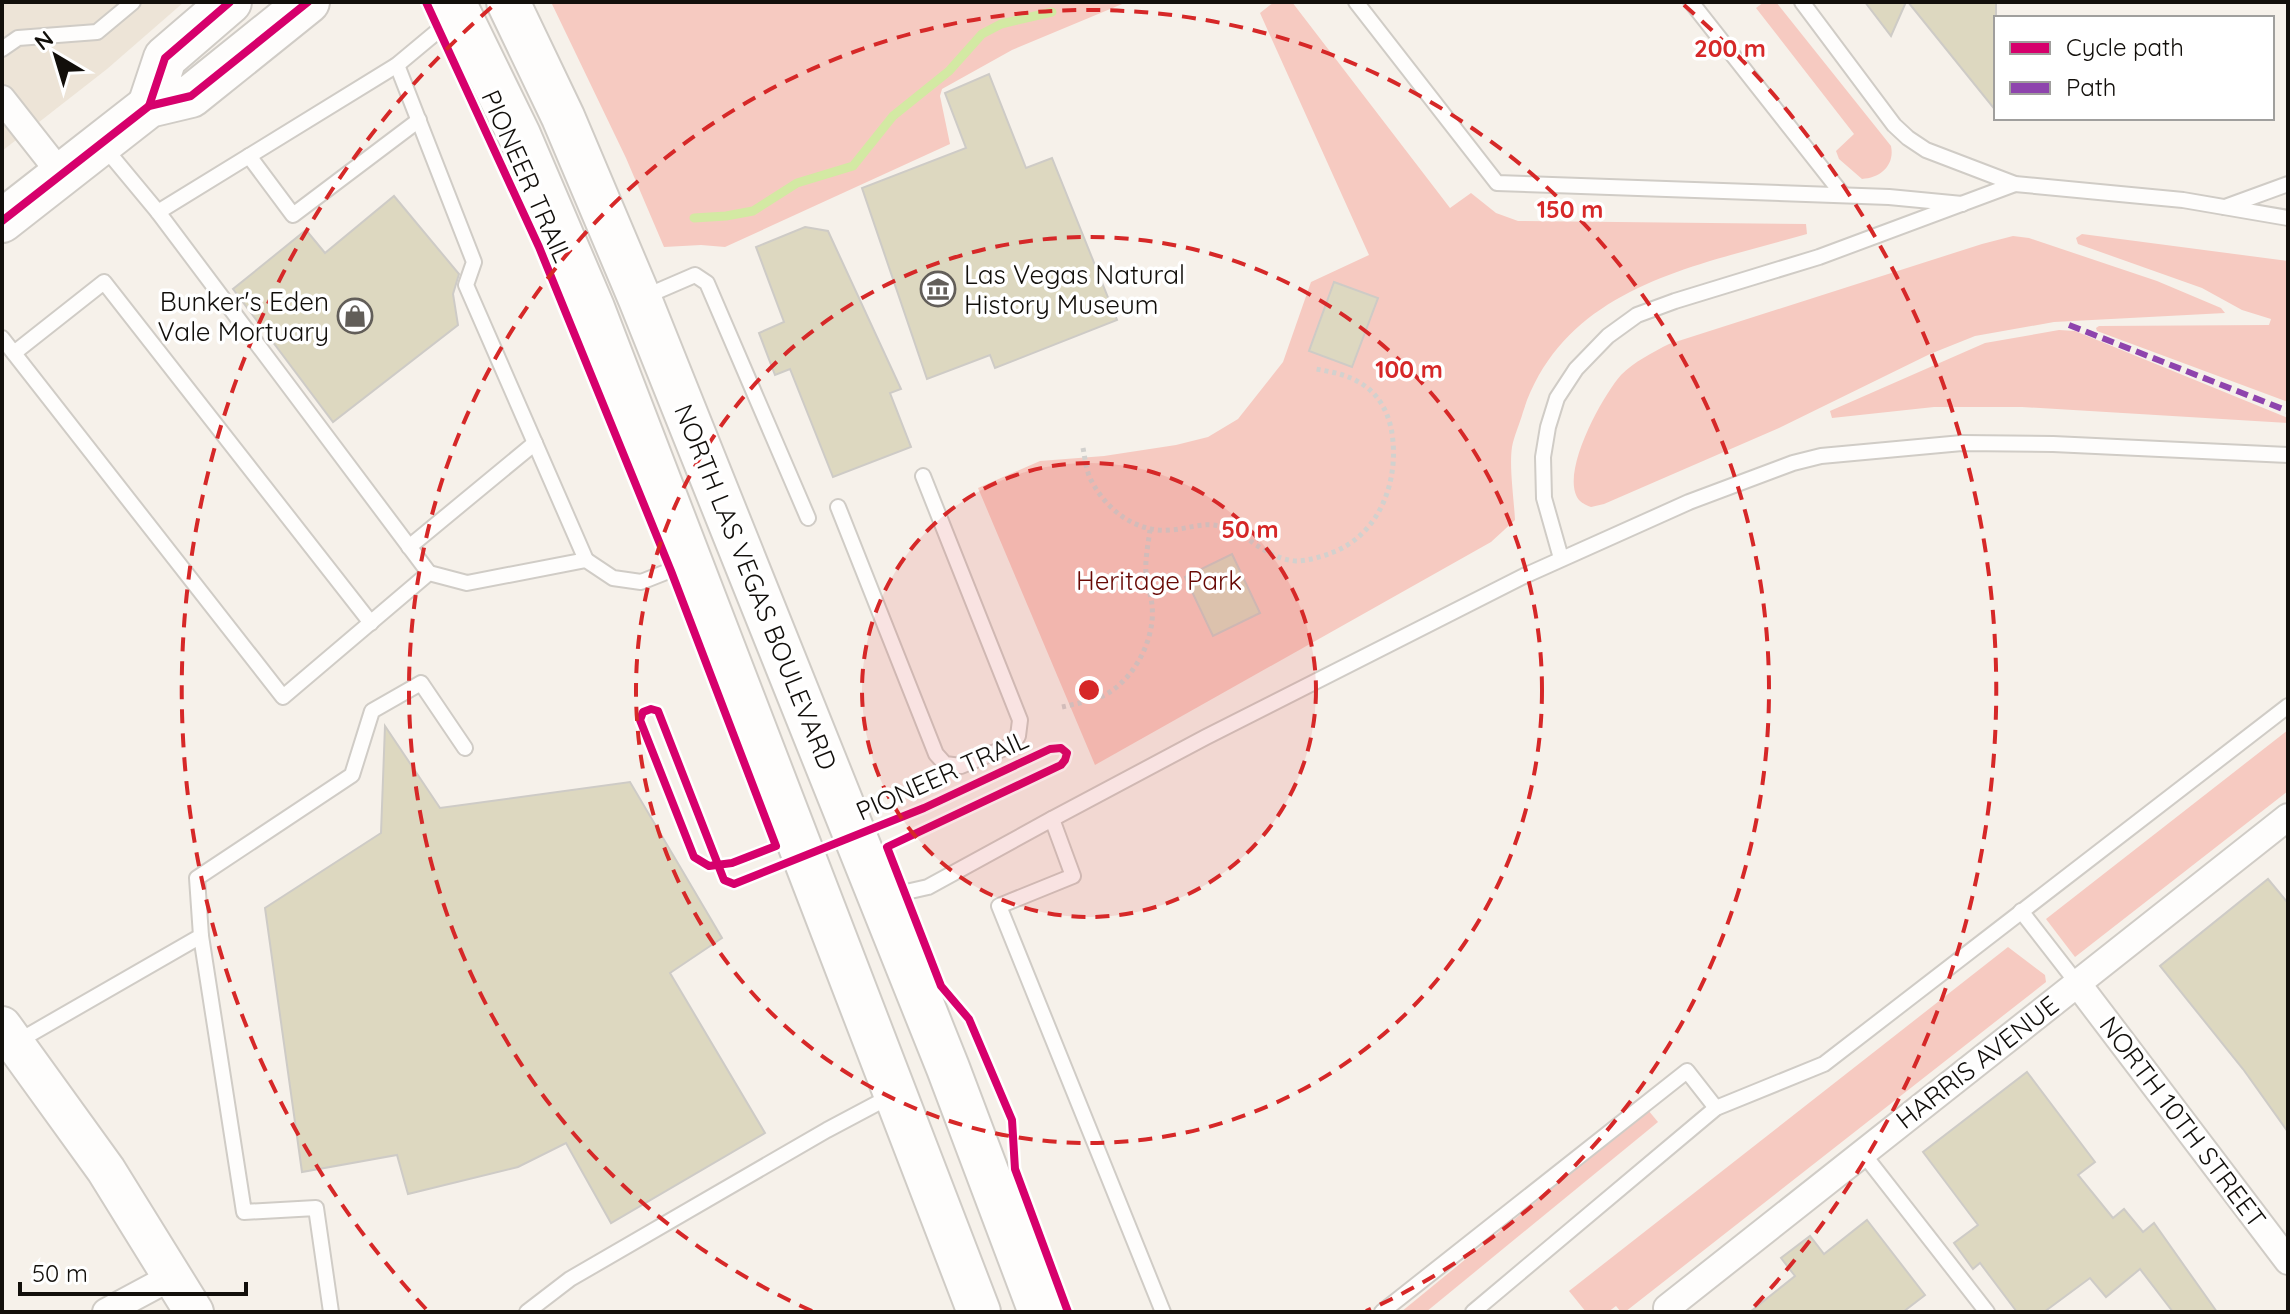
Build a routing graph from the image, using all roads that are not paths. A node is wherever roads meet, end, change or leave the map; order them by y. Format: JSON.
{"nodes":[{"id":1,"x":133,"y":2,"type":"edge"},
{"id":2,"x":230,"y":2,"type":"edge"},
{"id":3,"x":308,"y":2,"type":"edge"},
{"id":4,"x":508,"y":2,"type":"edge"},
{"id":5,"x":1356,"y":2,"type":"edge"},
{"id":6,"x":1691,"y":2,"type":"edge"},
{"id":7,"x":1802,"y":2,"type":"edge"},
{"id":8,"x":457,"y":7,"type":"edge"},
{"id":9,"x":2,"y":49,"type":"edge"},
{"id":10,"x":397,"y":65,"type":"junction"},
{"id":11,"x":2,"y":99,"type":"edge"},
{"id":12,"x":149,"y":106,"type":"junction"},
{"id":13,"x":419,"y":120,"type":"junction"},
{"id":14,"x":101,"y":144,"type":"junction"},
{"id":15,"x":249,"y":156,"type":"junction"},
{"id":16,"x":61,"y":174,"type":"junction"},
{"id":17,"x":2015,"y":184,"type":"junction"},
{"id":18,"x":2288,"y":184,"type":"edge"},
{"id":19,"x":1843,"y":195,"type":"junction"},
{"id":20,"x":1962,"y":204,"type":"junction"},
{"id":21,"x":2225,"y":207,"type":"junction"},
{"id":22,"x":158,"y":212,"type":"junction"},
{"id":23,"x":2288,"y":218,"type":"edge"},
{"id":24,"x":2,"y":221,"type":"edge"},
{"id":25,"x":640,"y":299,"type":"junction"},
{"id":26,"x":2,"y":338,"type":"edge"},
{"id":27,"x":14,"y":353,"type":"junction"},
{"id":28,"x":535,"y":443,"type":"junction"},
{"id":29,"x":2288,"y":455,"type":"edge"},
{"id":30,"x":923,"y":476,"type":"dead end"},
{"id":31,"x":838,"y":507,"type":"dead end"},
{"id":32,"x":808,"y":518,"type":"dead end"},
{"id":33,"x":739,"y":543,"type":"junction"},
{"id":34,"x":409,"y":547,"type":"junction"},
{"id":35,"x":1561,"y":558,"type":"junction"},
{"id":36,"x":586,"y":560,"type":"junction"},
{"id":37,"x":690,"y":563,"type":"junction"},
{"id":38,"x":429,"y":573,"type":"junction"},
{"id":39,"x":371,"y":623,"type":"junction"},
{"id":40,"x":2288,"y":706,"type":"edge"},
{"id":41,"x":465,"y":748,"type":"dead end"},
{"id":42,"x":1052,"y":819,"type":"junction"},
{"id":43,"x":2285,"y":825,"type":"edge"},
{"id":44,"x":877,"y":894,"type":"junction"},
{"id":45,"x":2021,"y":911,"type":"junction"},
{"id":46,"x":201,"y":936,"type":"junction"},
{"id":47,"x":2077,"y":983,"type":"junction"},
{"id":48,"x":8,"y":1034,"type":"edge"},
{"id":49,"x":948,"y":1068,"type":"junction"},
{"id":50,"x":895,"y":1094,"type":"junction"},
{"id":51,"x":1716,"y":1108,"type":"junction"},
{"id":52,"x":1862,"y":1152,"type":"junction"},
{"id":53,"x":2288,"y":1261,"type":"edge"},
{"id":54,"x":173,"y":1276,"type":"junction"},
{"id":55,"x":974,"y":1310,"type":"edge"},
{"id":56,"x":1668,"y":1310,"type":"edge"},
{"id":57,"x":106,"y":1312,"type":"edge"},
{"id":58,"x":194,"y":1312,"type":"edge"},
{"id":59,"x":331,"y":1312,"type":"edge"},
{"id":60,"x":527,"y":1312,"type":"edge"},
{"id":61,"x":1040,"y":1312,"type":"edge"},
{"id":62,"x":1163,"y":1312,"type":"edge"},
{"id":63,"x":1382,"y":1312,"type":"edge"},
{"id":64,"x":1473,"y":1312,"type":"edge"},
{"id":65,"x":1987,"y":1312,"type":"edge"}],
"edges":[{"from":1,"to":9,"type":"lane"},
{"from":2,"to":12,"type":"main road"},
{"from":3,"to":12,"type":"main road"},
{"from":4,"to":25,"type":"main road","name":"NORTH LAS VEGAS BOULEVARD"},
{"from":5,"to":19,"type":"lane"},
{"from":6,"to":19,"type":"lane"},
{"from":7,"to":17,"type":"lane"},
{"from":8,"to":10,"type":"lane"},
{"from":8,"to":37,"type":"main road","name":"NORTH LAS VEGAS BOULEVARD"},
{"from":10,"to":13,"type":"lane"},
{"from":10,"to":15,"type":"lane"},
{"from":11,"to":16,"type":"street"},
{"from":12,"to":14,"type":"main road"},
{"from":13,"to":15,"type":"lane"},
{"from":13,"to":28,"type":"lane"},
{"from":14,"to":16,"type":"main road"},
{"from":14,"to":22,"type":"lane"},
{"from":15,"to":22,"type":"lane"},
{"from":16,"to":24,"type":"main road"},
{"from":17,"to":20,"type":"lane"},
{"from":17,"to":21,"type":"lane"},
{"from":18,"to":21,"type":"lane"},
{"from":19,"to":20,"type":"lane"},
{"from":20,"to":35,"type":"lane"},
{"from":21,"to":23,"type":"lane"},
{"from":22,"to":34,"type":"lane"},
{"from":25,"to":32,"type":"lane"},
{"from":25,"to":33,"type":"main road","name":"NORTH LAS VEGAS BOULEVARD"},
{"from":26,"to":27,"type":"lane"},
{"from":27,"to":39,"type":"lane"},
{"from":27,"to":39,"type":"lane"},
{"from":28,"to":34,"type":"lane"},
{"from":28,"to":36,"type":"lane"},
{"from":29,"to":35,"type":"lane"},
{"from":30,"to":31,"type":"lane"},
{"from":33,"to":37,"type":"main road"},
{"from":33,"to":44,"type":"main road","name":"NORTH LAS VEGAS BOULEVARD"},
{"from":34,"to":38,"type":"lane"},
{"from":35,"to":42,"type":"lane"},
{"from":36,"to":37,"type":"lane"},
{"from":36,"to":38,"type":"lane"},
{"from":37,"to":50,"type":"main road","name":"NORTH LAS VEGAS BOULEVARD"},
{"from":38,"to":39,"type":"lane"},
{"from":40,"to":45,"type":"lane"},
{"from":41,"to":46,"type":"lane"},
{"from":42,"to":44,"type":"lane"},
{"from":42,"to":62,"type":"lane"},
{"from":43,"to":47,"type":"street","name":"HARRIS AVENUE"},
{"from":44,"to":49,"type":"main road","name":"NORTH LAS VEGAS BOULEVARD"},
{"from":45,"to":47,"type":"lane"},
{"from":45,"to":51,"type":"lane"},
{"from":46,"to":48,"type":"lane"},
{"from":46,"to":59,"type":"lane"},
{"from":47,"to":52,"type":"street","name":"HARRIS AVENUE"},
{"from":47,"to":53,"type":"street","name":"NORTH 10TH STREET"},
{"from":48,"to":54,"type":"street"},
{"from":49,"to":50,"type":"main road"},
{"from":49,"to":61,"type":"main road","name":"NORTH LAS VEGAS BOULEVARD"},
{"from":50,"to":55,"type":"main road","name":"NORTH LAS VEGAS BOULEVARD"},
{"from":50,"to":60,"type":"lane"},
{"from":51,"to":63,"type":"lane"},
{"from":51,"to":64,"type":"lane"},
{"from":52,"to":56,"type":"street","name":"HARRIS AVENUE"},
{"from":52,"to":65,"type":"lane"},
{"from":54,"to":57,"type":"street"},
{"from":54,"to":58,"type":"street"}]}
